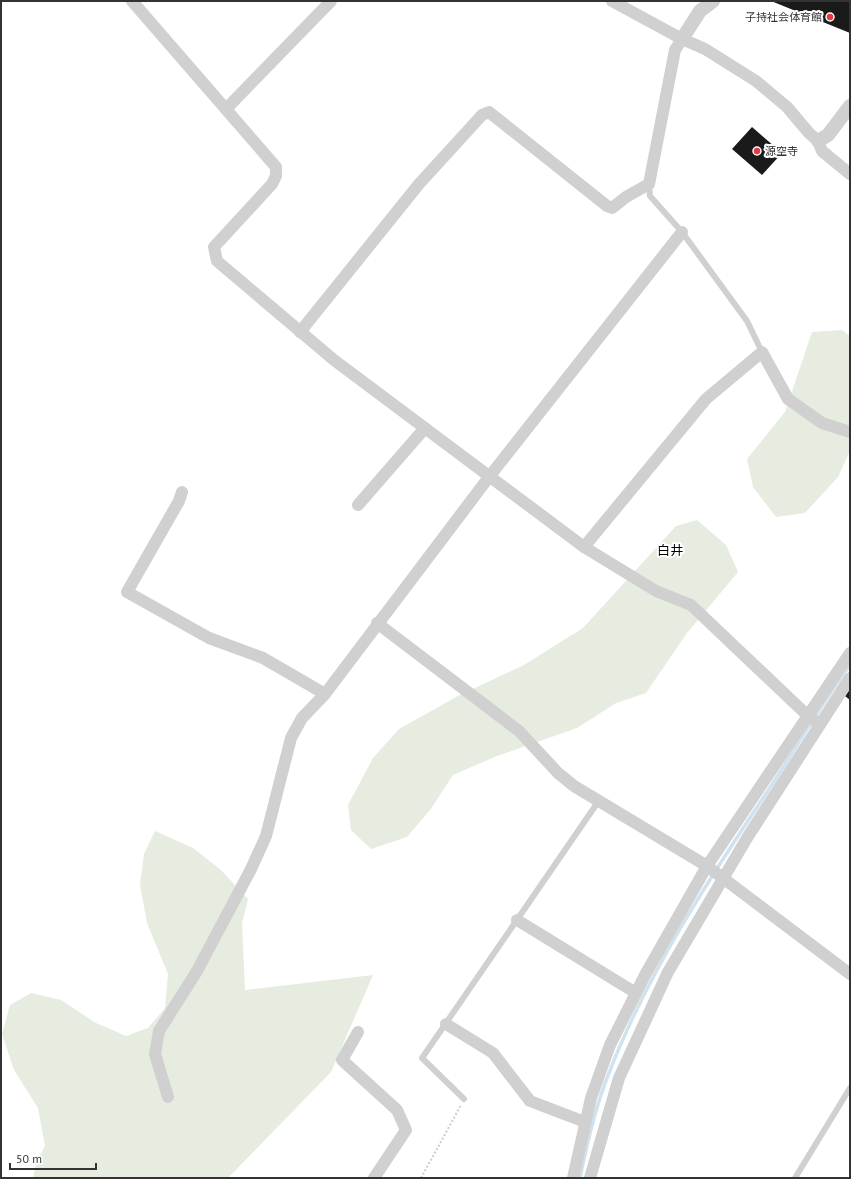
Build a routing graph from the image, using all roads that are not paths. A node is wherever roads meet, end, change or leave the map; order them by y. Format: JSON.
{"nodes":[{"id":1,"x":132,"y":1,"type":"edge"},
{"id":2,"x":612,"y":1,"type":"edge"},
{"id":3,"x":713,"y":1,"type":"edge"},
{"id":4,"x":324,"y":3,"type":"edge"},
{"id":5,"x":682,"y":39,"type":"junction"},
{"id":6,"x":850,"y":106,"type":"edge"},
{"id":7,"x":226,"y":109,"type":"junction"},
{"id":8,"x":818,"y":141,"type":"junction"},
{"id":9,"x":850,"y":174,"type":"edge"},
{"id":10,"x":649,"y":184,"type":"junction"},
{"id":11,"x":682,"y":232,"type":"junction"},
{"id":12,"x":300,"y":332,"type":"junction"},
{"id":13,"x":762,"y":352,"type":"junction"},
{"id":14,"x":425,"y":428,"type":"junction"},
{"id":15,"x":850,"y":432,"type":"edge"},
{"id":16,"x":489,"y":477,"type":"junction"},
{"id":17,"x":182,"y":492,"type":"dead end"},
{"id":18,"x":358,"y":505,"type":"dead end"},
{"id":19,"x":584,"y":547,"type":"junction"},
{"id":20,"x":378,"y":623,"type":"junction"},
{"id":21,"x":850,"y":653,"type":"edge"},
{"id":22,"x":850,"y":678,"type":"edge"},
{"id":23,"x":325,"y":694,"type":"junction"},
{"id":24,"x":813,"y":720,"type":"junction"},
{"id":25,"x":598,"y":802,"type":"junction"},
{"id":26,"x":715,"y":873,"type":"junction"},
{"id":27,"x":517,"y":920,"type":"junction"},
{"id":28,"x":850,"y":974,"type":"edge"},
{"id":29,"x":636,"y":993,"type":"junction"},
{"id":30,"x":446,"y":1024,"type":"junction"},
{"id":31,"x":358,"y":1032,"type":"dead end"},
{"id":32,"x":850,"y":1088,"type":"edge"},
{"id":33,"x":168,"y":1097,"type":"dead end"},
{"id":34,"x":464,"y":1099,"type":"road end"},
{"id":35,"x":586,"y":1122,"type":"junction"},
{"id":36,"x":582,"y":1173,"type":"edge"},
{"id":37,"x":374,"y":1178,"type":"edge"},
{"id":38,"x":795,"y":1178,"type":"edge"}],
"edges":[{"from":1,"to":7,"type":"street"},
{"from":2,"to":5,"type":"street"},
{"from":3,"to":5,"type":"street"},
{"from":4,"to":7,"type":"street"},
{"from":5,"to":8,"type":"street"},
{"from":5,"to":10,"type":"street"},
{"from":6,"to":8,"type":"street"},
{"from":7,"to":12,"type":"street"},
{"from":8,"to":9,"type":"street"},
{"from":10,"to":11,"type":"lane"},
{"from":10,"to":12,"type":"street"},
{"from":11,"to":13,"type":"lane"},
{"from":11,"to":16,"type":"street"},
{"from":12,"to":14,"type":"street"},
{"from":13,"to":15,"type":"street"},
{"from":13,"to":19,"type":"street"},
{"from":14,"to":16,"type":"street"},
{"from":14,"to":18,"type":"street"},
{"from":16,"to":19,"type":"street"},
{"from":16,"to":20,"type":"street"},
{"from":17,"to":23,"type":"street"},
{"from":19,"to":24,"type":"street"},
{"from":20,"to":23,"type":"street"},
{"from":20,"to":25,"type":"street"},
{"from":21,"to":24,"type":"street"},
{"from":22,"to":24,"type":"street"},
{"from":23,"to":33,"type":"street"},
{"from":24,"to":26,"type":"street"},
{"from":24,"to":26,"type":"street"},
{"from":25,"to":26,"type":"street"},
{"from":25,"to":27,"type":"lane"},
{"from":26,"to":28,"type":"street"},
{"from":26,"to":29,"type":"street"},
{"from":26,"to":36,"type":"street"},
{"from":27,"to":29,"type":"street"},
{"from":27,"to":30,"type":"lane"},
{"from":29,"to":35,"type":"street"},
{"from":30,"to":34,"type":"lane"},
{"from":30,"to":35,"type":"street"},
{"from":31,"to":37,"type":"street"},
{"from":32,"to":38,"type":"lane"},
{"from":35,"to":36,"type":"street"}]}
